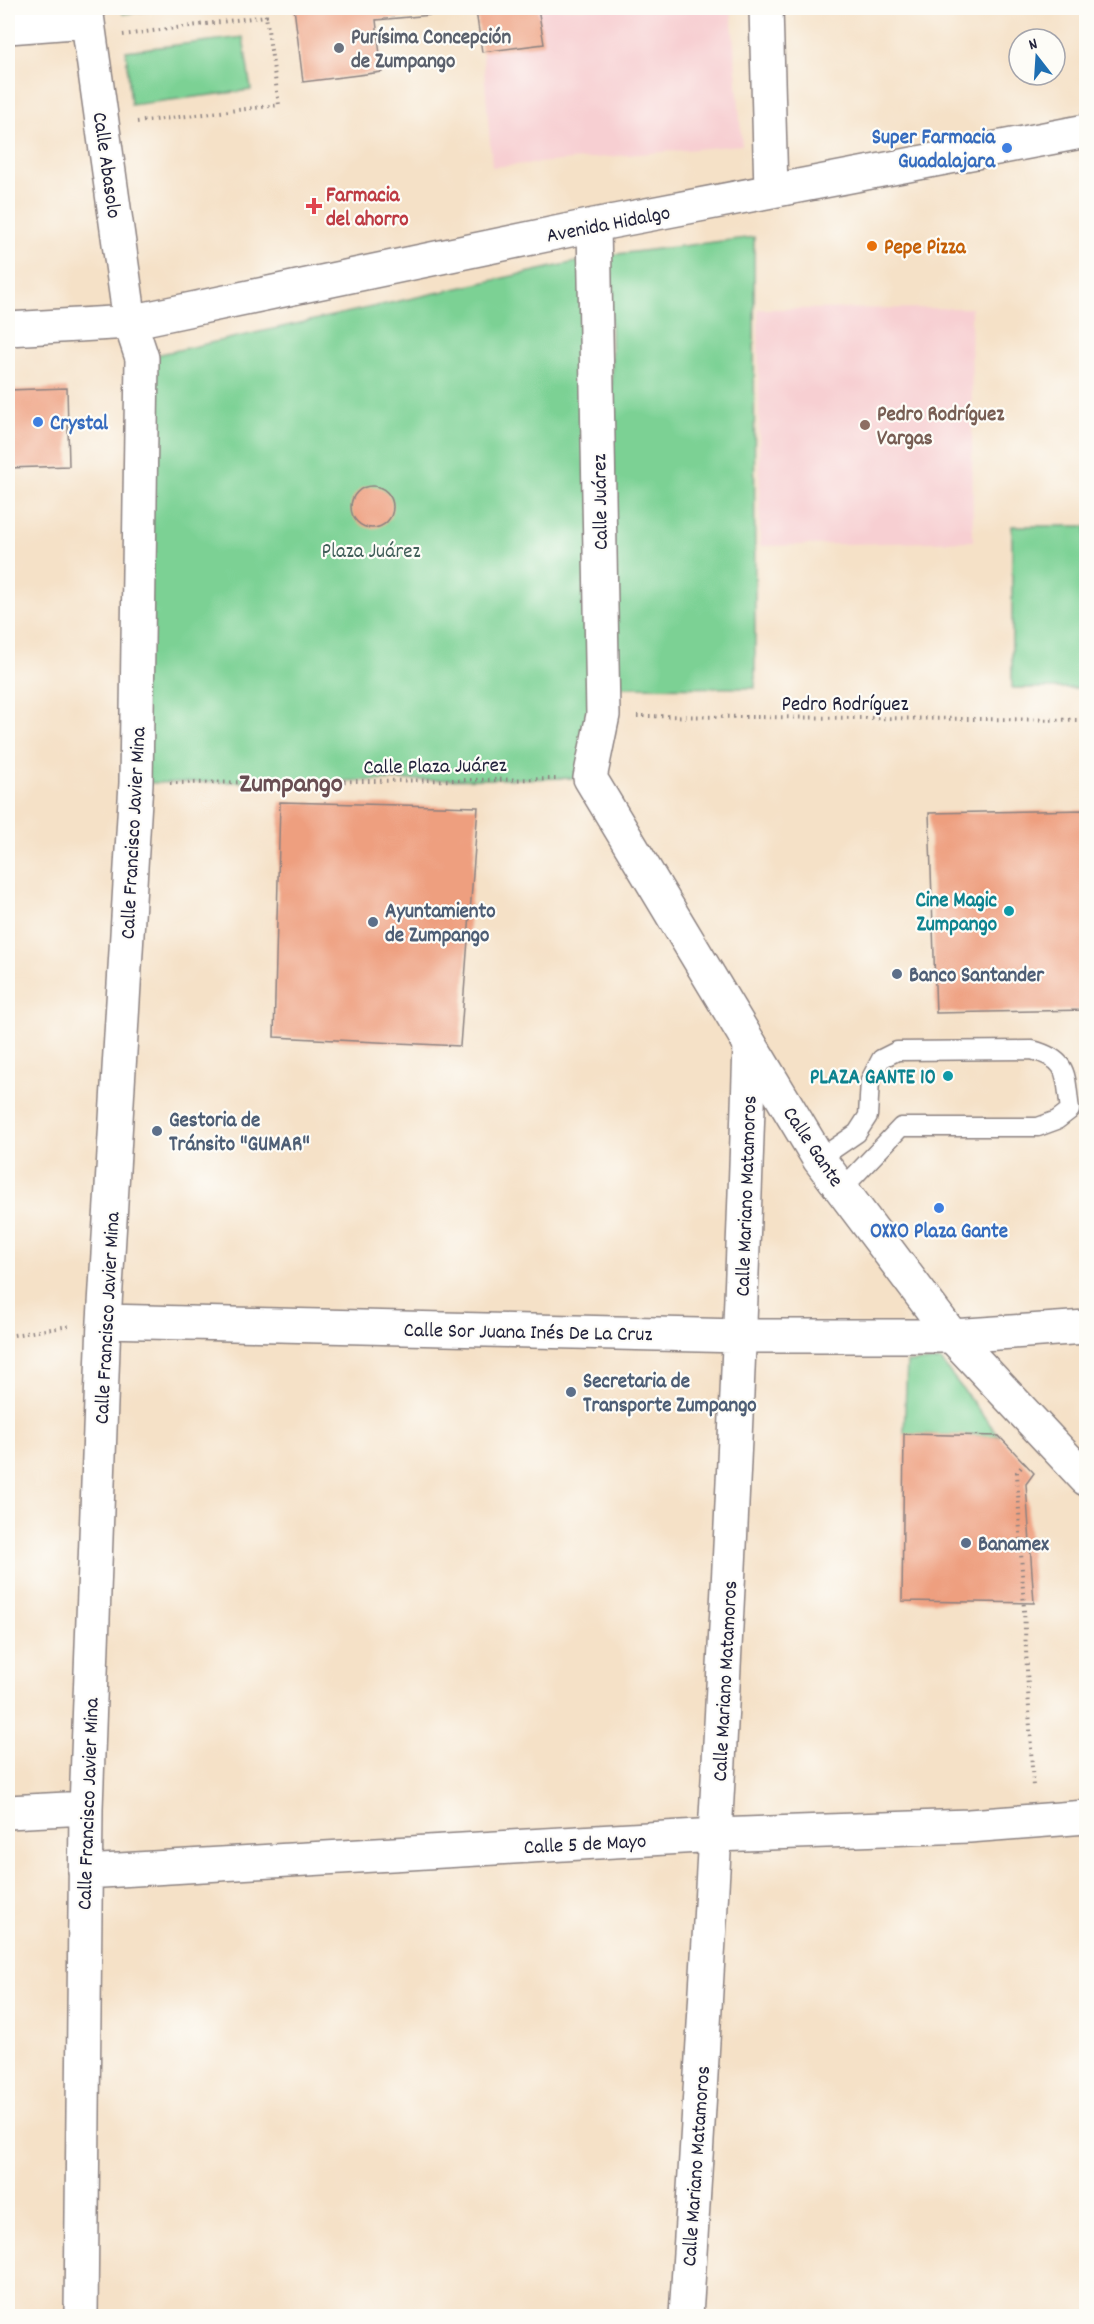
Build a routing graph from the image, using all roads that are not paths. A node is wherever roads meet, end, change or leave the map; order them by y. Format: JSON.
{"nodes":[{"id":1,"x":766,"y":8,"type":"edge"},
{"id":2,"x":87,"y":14,"type":"edge"},
{"id":3,"x":8,"y":27,"type":"edge"},
{"id":4,"x":1086,"y":131,"type":"edge"},
{"id":5,"x":771,"y":190,"type":"junction"},
{"id":6,"x":594,"y":225,"type":"junction"},
{"id":7,"x":130,"y":322,"type":"junction"},
{"id":8,"x":8,"y":328,"type":"edge"},
{"id":9,"x":590,"y":778,"type":"joint"},
{"id":10,"x":750,"y":1045,"type":"junction"},
{"id":11,"x":819,"y":1159,"type":"junction"},
{"id":12,"x":842,"y":1189,"type":"junction"},
{"id":13,"x":104,"y":1321,"type":"junction"},
{"id":14,"x":1086,"y":1327,"type":"edge"},
{"id":15,"x":741,"y":1336,"type":"junction"},
{"id":16,"x":952,"y":1336,"type":"junction"},
{"id":17,"x":1086,"y":1479,"type":"edge"},
{"id":18,"x":86,"y":1808,"type":"junction"},
{"id":19,"x":8,"y":1812,"type":"edge"},
{"id":20,"x":1086,"y":1817,"type":"edge"},
{"id":21,"x":716,"y":1835,"type":"junction"},
{"id":22,"x":85,"y":1872,"type":"junction"},
{"id":23,"x":81,"y":2316,"type":"edge"},
{"id":24,"x":686,"y":2316,"type":"edge"}],
"edges":[{"from":1,"to":5,"type":"street"},
{"from":2,"to":3,"type":"street"},
{"from":2,"to":7,"type":"street","name":"Calle Abasolo"},
{"from":4,"to":5,"type":"street","name":"Avenida Hidalgo"},
{"from":5,"to":6,"type":"street","name":"Avenida Hidalgo"},
{"from":6,"to":7,"type":"street","name":"Avenida Hidalgo"},
{"from":6,"to":9,"type":"street","name":"Calle Juárez"},
{"from":7,"to":8,"type":"street","name":"Avenida Hidalgo"},
{"from":7,"to":13,"type":"street","name":"Calle Francisco Javier Mina"},
{"from":9,"to":10,"type":"street","name":"Calle Gante"},
{"from":10,"to":11,"type":"street","name":"Calle Gante"},
{"from":10,"to":15,"type":"street","name":"Calle Mariano Matamoros"},
{"from":11,"to":12,"type":"street","name":"Calle Gante"},
{"from":11,"to":12,"type":"lane"},
{"from":12,"to":16,"type":"street","name":"Calle Gante"},
{"from":13,"to":15,"type":"street","name":"Calle Sor Juana Inés De La Cruz"},
{"from":13,"to":18,"type":"street","name":"Calle Francisco Javier Mina"},
{"from":14,"to":16,"type":"street","name":"Calle Sor Juana Inés De La Cruz"},
{"from":15,"to":16,"type":"street","name":"Calle Sor Juana Inés De La Cruz"},
{"from":15,"to":21,"type":"street","name":"Calle Mariano Matamoros"},
{"from":16,"to":17,"type":"street","name":"Calle Gante"},
{"from":18,"to":19,"type":"street"},
{"from":18,"to":22,"type":"street","name":"Calle Francisco Javier Mina"},
{"from":20,"to":21,"type":"street","name":"Calle 5 de Mayo"},
{"from":21,"to":22,"type":"street","name":"Calle 5 de Mayo"},
{"from":21,"to":24,"type":"street","name":"Calle Mariano Matamoros"},
{"from":22,"to":23,"type":"street","name":"Calle Francisco Javier Mina"}]}
